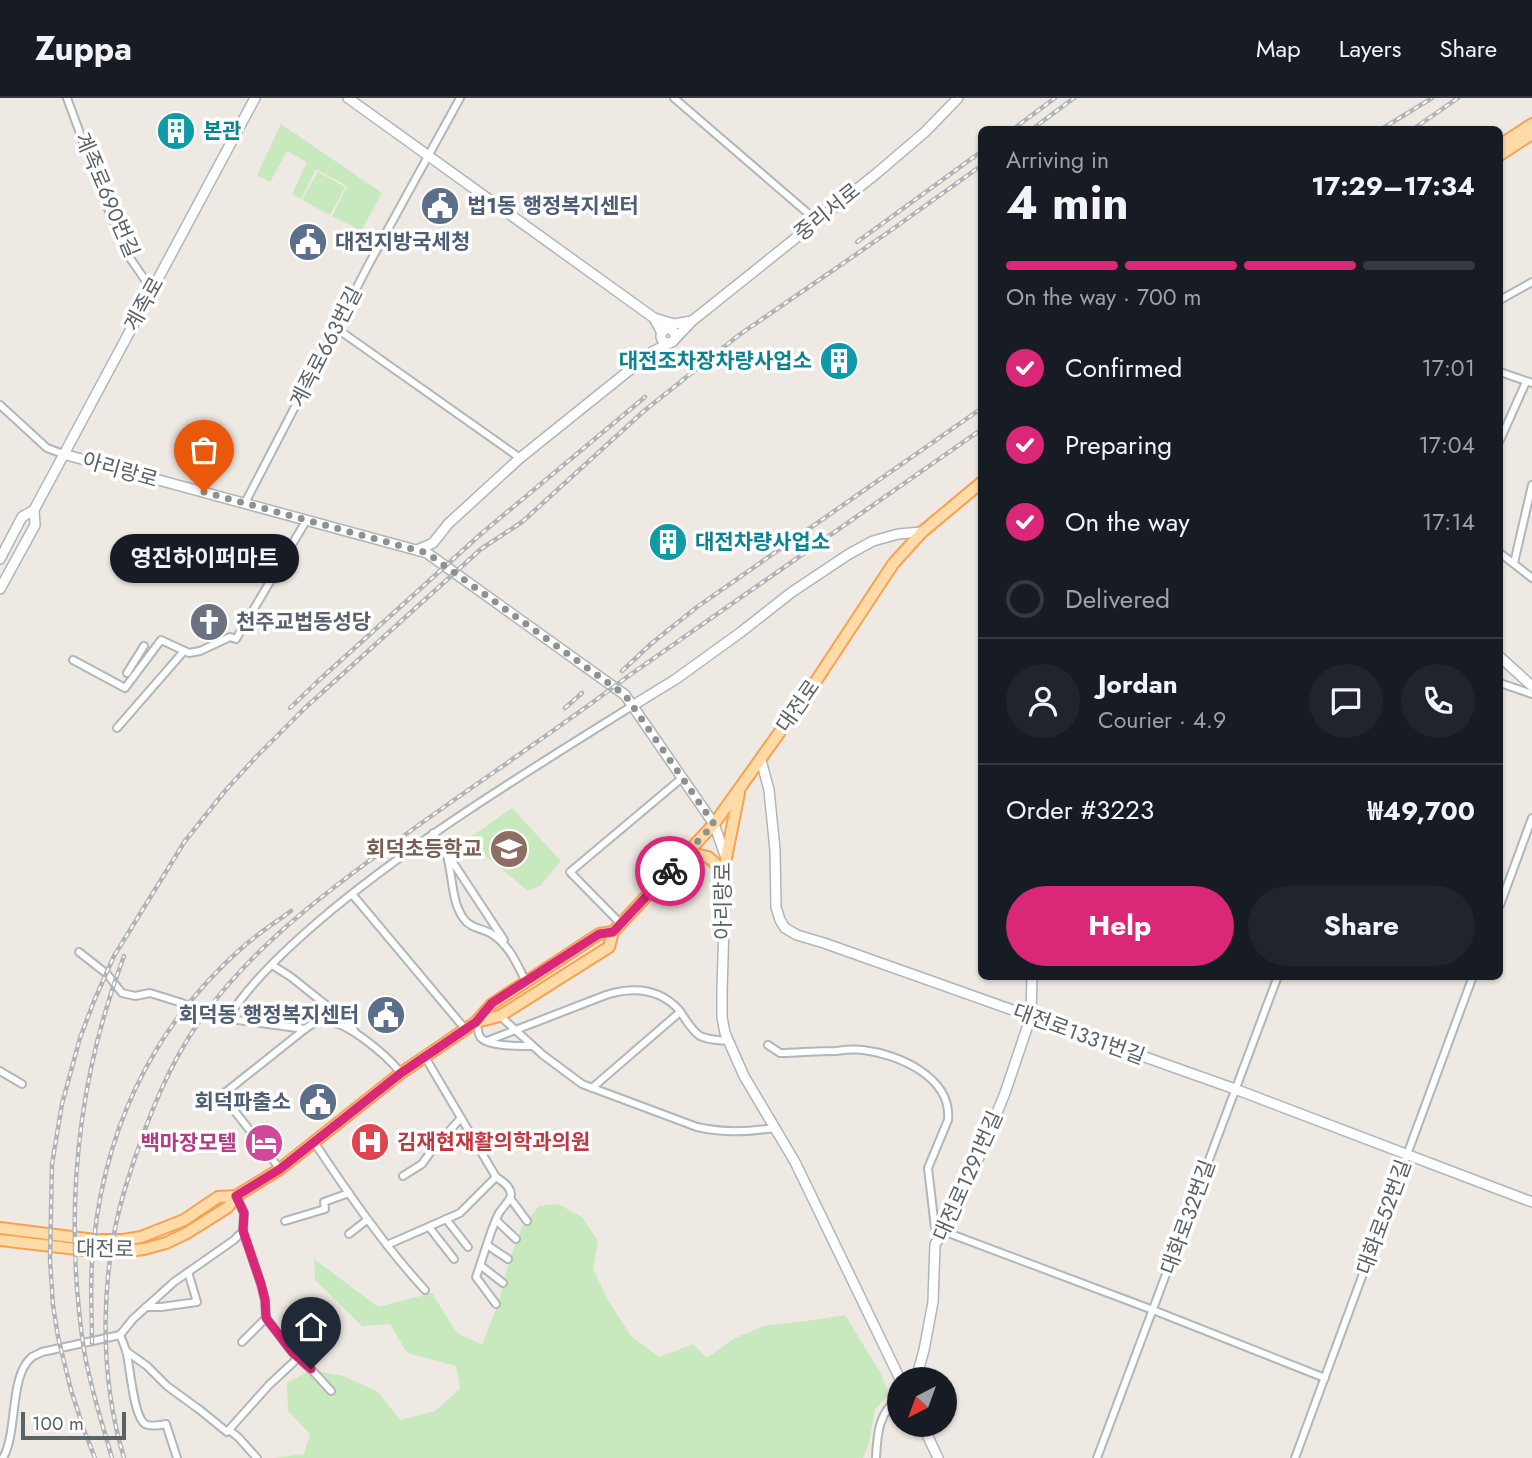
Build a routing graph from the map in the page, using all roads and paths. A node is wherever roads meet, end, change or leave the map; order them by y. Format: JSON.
{"nodes":[{"id":1,"x":67,"y":98,"type":"edge"},
{"id":2,"x":255,"y":98,"type":"edge"},
{"id":3,"x":348,"y":98,"type":"edge"},
{"id":4,"x":460,"y":98,"type":"edge"},
{"id":5,"x":674,"y":98,"type":"edge"},
{"id":6,"x":958,"y":98,"type":"edge"},
{"id":7,"x":1532,"y":124,"type":"edge"},
{"id":8,"x":1532,"y":134,"type":"edge"},
{"id":9,"x":1503,"y":143,"type":"edge"},
{"id":10,"x":1503,"y":153,"type":"edge"},
{"id":11,"x":429,"y":156,"type":"junction"},
{"id":12,"x":817,"y":221,"type":"junction"},
{"id":13,"x":1532,"y":282,"type":"edge"},
{"id":14,"x":152,"y":290,"type":"junction"},
{"id":15,"x":1503,"y":298,"type":"edge"},
{"id":16,"x":656,"y":320,"type":"junction"},
{"id":17,"x":688,"y":322,"type":"junction"},
{"id":18,"x":336,"y":328,"type":"junction"},
{"id":19,"x":666,"y":332,"type":"junction"},
{"id":20,"x":673,"y":341,"type":"junction"},
{"id":21,"x":654,"y":350,"type":"junction"},
{"id":22,"x":1503,"y":373,"type":"edge"},
{"id":23,"x":1529,"y":383,"type":"edge"},
{"id":24,"x":0,"y":405,"type":"edge"},
{"id":25,"x":1503,"y":434,"type":"edge"},
{"id":26,"x":63,"y":454,"type":"junction"},
{"id":27,"x":520,"y":458,"type":"junction"},
{"id":28,"x":978,"y":485,"type":"edge"},
{"id":29,"x":1532,"y":485,"type":"edge"},
{"id":30,"x":244,"y":503,"type":"junction"},
{"id":31,"x":34,"y":510,"type":"junction"},
{"id":32,"x":306,"y":521,"type":"junction"},
{"id":33,"x":922,"y":532,"type":"junction"},
{"id":34,"x":433,"y":543,"type":"junction"},
{"id":35,"x":417,"y":550,"type":"junction"},
{"id":36,"x":1503,"y":555,"type":"edge"},
{"id":37,"x":0,"y":559,"type":"edge"},
{"id":38,"x":436,"y":560,"type":"junction"},
{"id":39,"x":1514,"y":563,"type":"junction"},
{"id":40,"x":1532,"y":579,"type":"edge"},
{"id":41,"x":0,"y":590,"type":"edge"},
{"id":42,"x":144,"y":646,"type":"dead end"},
{"id":43,"x":184,"y":651,"type":"junction"},
{"id":44,"x":73,"y":660,"type":"dead end"},
{"id":45,"x":1503,"y":660,"type":"edge"},
{"id":46,"x":127,"y":673,"type":"dead end"},
{"id":47,"x":1503,"y":683,"type":"edge"},
{"id":48,"x":1532,"y":686,"type":"edge"},
{"id":49,"x":1532,"y":694,"type":"edge"},
{"id":50,"x":632,"y":706,"type":"junction"},
{"id":51,"x":117,"y":729,"type":"dead end"},
{"id":52,"x":761,"y":760,"type":"junction"},
{"id":53,"x":682,"y":778,"type":"junction"},
{"id":54,"x":740,"y":789,"type":"junction"},
{"id":55,"x":1532,"y":818,"type":"edge"},
{"id":56,"x":714,"y":824,"type":"junction"},
{"id":57,"x":433,"y":833,"type":"junction"},
{"id":58,"x":687,"y":852,"type":"junction"},
{"id":59,"x":447,"y":853,"type":"junction"},
{"id":60,"x":726,"y":859,"type":"junction"},
{"id":61,"x":725,"y":872,"type":"junction"},
{"id":62,"x":352,"y":894,"type":"junction"},
{"id":63,"x":1503,"y":897,"type":"edge"},
{"id":64,"x":617,"y":928,"type":"junction"},
{"id":65,"x":510,"y":950,"type":"junction"},
{"id":66,"x":79,"y":952,"type":"dead end"},
{"id":67,"x":272,"y":965,"type":"junction"},
{"id":68,"x":1032,"y":980,"type":"edge"},
{"id":69,"x":1276,"y":980,"type":"edge"},
{"id":70,"x":1472,"y":980,"type":"edge"},
{"id":71,"x":526,"y":982,"type":"junction"},
{"id":72,"x":680,"y":1012,"type":"junction"},
{"id":73,"x":500,"y":1016,"type":"junction"},
{"id":74,"x":1031,"y":1016,"type":"junction"},
{"id":75,"x":227,"y":1020,"type":"junction"},
{"id":76,"x":476,"y":1022,"type":"junction"},
{"id":77,"x":305,"y":1029,"type":"junction"},
{"id":78,"x":466,"y":1030,"type":"junction"},
{"id":79,"x":515,"y":1031,"type":"junction"},
{"id":80,"x":356,"y":1034,"type":"junction"},
{"id":81,"x":487,"y":1041,"type":"junction"},
{"id":82,"x":728,"y":1041,"type":"junction"},
{"id":83,"x":768,"y":1045,"type":"dead end"},
{"id":84,"x":532,"y":1046,"type":"junction"},
{"id":85,"x":425,"y":1057,"type":"junction"},
{"id":86,"x":0,"y":1071,"type":"edge"},
{"id":87,"x":401,"y":1073,"type":"junction"},
{"id":88,"x":22,"y":1084,"type":"dead end"},
{"id":89,"x":592,"y":1088,"type":"junction"},
{"id":90,"x":1235,"y":1089,"type":"junction"},
{"id":91,"x":461,"y":1118,"type":"junction"},
{"id":92,"x":774,"y":1128,"type":"junction"},
{"id":93,"x":314,"y":1142,"type":"junction"},
{"id":94,"x":1407,"y":1155,"type":"junction"},
{"id":95,"x":280,"y":1169,"type":"junction"},
{"id":96,"x":403,"y":1176,"type":"dead end"},
{"id":97,"x":496,"y":1177,"type":"junction"},
{"id":98,"x":349,"y":1193,"type":"junction"},
{"id":99,"x":236,"y":1196,"type":"junction"},
{"id":100,"x":510,"y":1198,"type":"junction"},
{"id":101,"x":1532,"y":1202,"type":"edge"},
{"id":102,"x":446,"y":1219,"type":"junction"},
{"id":103,"x":367,"y":1220,"type":"junction"},
{"id":104,"x":496,"y":1220,"type":"junction"},
{"id":105,"x":285,"y":1221,"type":"dead end"},
{"id":106,"x":527,"y":1221,"type":"dead end"},
{"id":107,"x":429,"y":1227,"type":"junction"},
{"id":108,"x":0,"y":1228,"type":"edge"},
{"id":109,"x":243,"y":1231,"type":"junction"},
{"id":110,"x":946,"y":1232,"type":"junction"},
{"id":111,"x":349,"y":1234,"type":"dead end"},
{"id":112,"x":0,"y":1240,"type":"edge"},
{"id":113,"x":516,"y":1240,"type":"dead end"},
{"id":114,"x":387,"y":1245,"type":"junction"},
{"id":115,"x":487,"y":1245,"type":"junction"},
{"id":116,"x":468,"y":1247,"type":"dead end"},
{"id":117,"x":454,"y":1259,"type":"dead end"},
{"id":118,"x":508,"y":1259,"type":"dead end"},
{"id":119,"x":480,"y":1265,"type":"junction"},
{"id":120,"x":187,"y":1272,"type":"junction"},
{"id":121,"x":503,"y":1283,"type":"dead end"},
{"id":122,"x":425,"y":1290,"type":"dead end"},
{"id":123,"x":496,"y":1304,"type":"dead end"},
{"id":124,"x":146,"y":1307,"type":"junction"},
{"id":125,"x":1153,"y":1310,"type":"junction"},
{"id":126,"x":266,"y":1318,"type":"junction"},
{"id":127,"x":120,"y":1335,"type":"junction"},
{"id":128,"x":242,"y":1342,"type":"dead end"},
{"id":129,"x":126,"y":1352,"type":"junction"},
{"id":130,"x":298,"y":1358,"type":"junction"},
{"id":131,"x":894,"y":1367,"type":"edge"},
{"id":132,"x":919,"y":1367,"type":"edge"},
{"id":133,"x":1325,"y":1378,"type":"junction"},
{"id":134,"x":331,"y":1391,"type":"dead end"},
{"id":135,"x":887,"y":1411,"type":"edge"},
{"id":136,"x":229,"y":1430,"type":"junction"},
{"id":137,"x":928,"y":1437,"type":"edge"},
{"id":138,"x":4,"y":1458,"type":"edge"},
{"id":139,"x":177,"y":1458,"type":"edge"},
{"id":140,"x":257,"y":1458,"type":"edge"},
{"id":141,"x":876,"y":1458,"type":"edge"},
{"id":142,"x":938,"y":1458,"type":"edge"},
{"id":143,"x":1097,"y":1458,"type":"edge"},
{"id":144,"x":1295,"y":1458,"type":"edge"}],
"edges":[{"from":1,"to":14,"type":"street","name":"계족로690번길"},
{"from":2,"to":14,"type":"main road","name":"계족로"},
{"from":3,"to":11,"type":"main road"},
{"from":4,"to":11,"type":"street","name":"계족로663번길"},
{"from":5,"to":12,"type":"street"},
{"from":6,"to":12,"type":"main road","name":"중리서로"},
{"from":7,"to":9,"type":"main road"},
{"from":8,"to":10,"type":"main road"},
{"from":11,"to":16,"type":"main road"},
{"from":11,"to":18,"type":"street","name":"계족로663번길"},
{"from":12,"to":17,"type":"main road","name":"중리서로"},
{"from":13,"to":15,"type":"street"},
{"from":14,"to":26,"type":"main road","name":"계족로"},
{"from":16,"to":17,"type":"main road"},
{"from":16,"to":19,"type":"main road"},
{"from":16,"to":21,"type":"main road"},
{"from":17,"to":19,"type":"main road"},
{"from":17,"to":20,"type":"main road"},
{"from":18,"to":27,"type":"street"},
{"from":18,"to":30,"type":"street","name":"계족로663번길"},
{"from":19,"to":20,"type":"main road"},
{"from":19,"to":21,"type":"main road"},
{"from":20,"to":21,"type":"main road"},
{"from":21,"to":27,"type":"main road"},
{"from":22,"to":23,"type":"street"},
{"from":23,"to":25,"type":"street"},
{"from":24,"to":26,"type":"street"},
{"from":26,"to":30,"type":"main road","name":"아리랑로"},
{"from":26,"to":31,"type":"main road","name":"계족로"},
{"from":27,"to":34,"type":"main road"},
{"from":28,"to":33,"type":"main road","name":"대전로"},
{"from":29,"to":39,"type":"street"},
{"from":30,"to":32,"type":"main road","name":"아리랑로"},
{"from":31,"to":37,"type":"main road","name":"계족로"},
{"from":31,"to":41,"type":"main road","name":"계족로"},
{"from":32,"to":35,"type":"main road","name":"아리랑로"},
{"from":32,"to":43,"type":"street"},
{"from":33,"to":50,"type":"main road"},
{"from":33,"to":52,"type":"main road","name":"대전로"},
{"from":34,"to":35,"type":"main road"},
{"from":34,"to":38,"type":"main road"},
{"from":35,"to":38,"type":"main road","name":"아리랑로"},
{"from":36,"to":39,"type":"street"},
{"from":38,"to":50,"type":"main road","name":"아리랑로"},
{"from":39,"to":40,"type":"street"},
{"from":42,"to":46,"type":"street"},
{"from":43,"to":44,"type":"street"},
{"from":43,"to":51,"type":"street"},
{"from":45,"to":48,"type":"main road"},
{"from":47,"to":49,"type":"street"},
{"from":50,"to":53,"type":"main road","name":"아리랑로"},
{"from":50,"to":57,"type":"street"},
{"from":52,"to":54,"type":"main road","name":"대전로"},
{"from":52,"to":74,"type":"main road","name":"대전로1331번길"},
{"from":53,"to":56,"type":"main road","name":"아리랑로"},
{"from":53,"to":64,"type":"street"},
{"from":54,"to":56,"type":"main road","name":"대전로"},
{"from":54,"to":60,"type":"main road"},
{"from":55,"to":63,"type":"street"},
{"from":56,"to":58,"type":"main road","name":"대전로"},
{"from":56,"to":60,"type":"main road","name":"아리랑로"},
{"from":57,"to":59,"type":"street"},
{"from":57,"to":62,"type":"street"},
{"from":58,"to":61,"type":"main road"},
{"from":58,"to":64,"type":"main road","name":"대전로"},
{"from":59,"to":65,"type":"street"},
{"from":59,"to":65,"type":"street"},
{"from":60,"to":61,"type":"main road","name":"아리랑로"},
{"from":61,"to":82,"type":"main road","name":"아리랑로"},
{"from":62,"to":67,"type":"street"},
{"from":62,"to":78,"type":"street"},
{"from":64,"to":71,"type":"main road","name":"대전로"},
{"from":64,"to":73,"type":"main road","name":"대전로"},
{"from":65,"to":71,"type":"street"},
{"from":66,"to":75,"type":"street"},
{"from":67,"to":75,"type":"street"},
{"from":67,"to":80,"type":"street"},
{"from":68,"to":74,"type":"main road","name":"대전로1291번길"},
{"from":69,"to":90,"type":"street","name":"대화로32번길"},
{"from":70,"to":94,"type":"street","name":"대화로52번길"},
{"from":71,"to":76,"type":"main road","name":"대전로"},
{"from":72,"to":79,"type":"street"},
{"from":72,"to":82,"type":"street"},
{"from":72,"to":89,"type":"street"},
{"from":73,"to":76,"type":"main road","name":"대전로"},
{"from":73,"to":79,"type":"street"},
{"from":74,"to":90,"type":"main road","name":"대전로1331번길"},
{"from":74,"to":110,"type":"main road","name":"대전로1291번길"},
{"from":75,"to":77,"type":"street"},
{"from":76,"to":78,"type":"main road","name":"대전로"},
{"from":76,"to":81,"type":"street"},
{"from":77,"to":80,"type":"street"},
{"from":77,"to":95,"type":"street"},
{"from":78,"to":85,"type":"main road","name":"대전로"},
{"from":79,"to":81,"type":"street"},
{"from":79,"to":84,"type":"street"},
{"from":80,"to":87,"type":"street"},
{"from":81,"to":84,"type":"street"},
{"from":82,"to":92,"type":"main road","name":"아리랑로"},
{"from":83,"to":110,"type":"street"},
{"from":84,"to":89,"type":"street"},
{"from":85,"to":87,"type":"main road","name":"대전로"},
{"from":85,"to":91,"type":"street"},
{"from":86,"to":88,"type":"street"},
{"from":87,"to":93,"type":"main road","name":"대전로"},
{"from":89,"to":92,"type":"street"},
{"from":90,"to":94,"type":"main road","name":"대전로1331번길"},
{"from":90,"to":125,"type":"street","name":"대화로32번길"},
{"from":91,"to":96,"type":"street"},
{"from":91,"to":97,"type":"street"},
{"from":92,"to":131,"type":"main road","name":"아리랑로"},
{"from":93,"to":95,"type":"main road","name":"대전로"},
{"from":93,"to":98,"type":"street"},
{"from":94,"to":101,"type":"main road","name":"대전로1331번길"},
{"from":94,"to":133,"type":"street","name":"대화로52번길"},
{"from":95,"to":99,"type":"main road","name":"대전로"},
{"from":97,"to":100,"type":"street"},
{"from":97,"to":102,"type":"street"},
{"from":98,"to":103,"type":"street"},
{"from":98,"to":105,"type":"street"},
{"from":99,"to":108,"type":"main road","name":"대전로"},
{"from":99,"to":109,"type":"street"},
{"from":99,"to":112,"type":"main road","name":"대전로"},
{"from":100,"to":104,"type":"street"},
{"from":100,"to":106,"type":"street"},
{"from":102,"to":107,"type":"street"},
{"from":102,"to":116,"type":"street"},
{"from":103,"to":111,"type":"street"},
{"from":103,"to":114,"type":"street"},
{"from":104,"to":113,"type":"street"},
{"from":104,"to":115,"type":"street"},
{"from":107,"to":114,"type":"street"},
{"from":107,"to":117,"type":"street"},
{"from":109,"to":120,"type":"street"},
{"from":109,"to":126,"type":"street"},
{"from":110,"to":125,"type":"street"},
{"from":110,"to":132,"type":"main road","name":"대전로1291번길"},
{"from":114,"to":122,"type":"street"},
{"from":115,"to":118,"type":"street"},
{"from":115,"to":119,"type":"street"},
{"from":119,"to":121,"type":"street"},
{"from":119,"to":123,"type":"street"},
{"from":120,"to":124,"type":"street"},
{"from":120,"to":124,"type":"street"},
{"from":124,"to":127,"type":"street"},
{"from":125,"to":133,"type":"street"},
{"from":125,"to":143,"type":"street","name":"대화로32번길"},
{"from":126,"to":128,"type":"street"},
{"from":126,"to":130,"type":"street"},
{"from":127,"to":129,"type":"street"},
{"from":127,"to":138,"type":"street"},
{"from":129,"to":136,"type":"street"},
{"from":129,"to":139,"type":"street"},
{"from":130,"to":134,"type":"street"},
{"from":130,"to":136,"type":"street"},
{"from":133,"to":144,"type":"street","name":"대화로52번길"},
{"from":135,"to":141,"type":"street"},
{"from":136,"to":140,"type":"street"},
{"from":137,"to":142,"type":"main road"}]}
